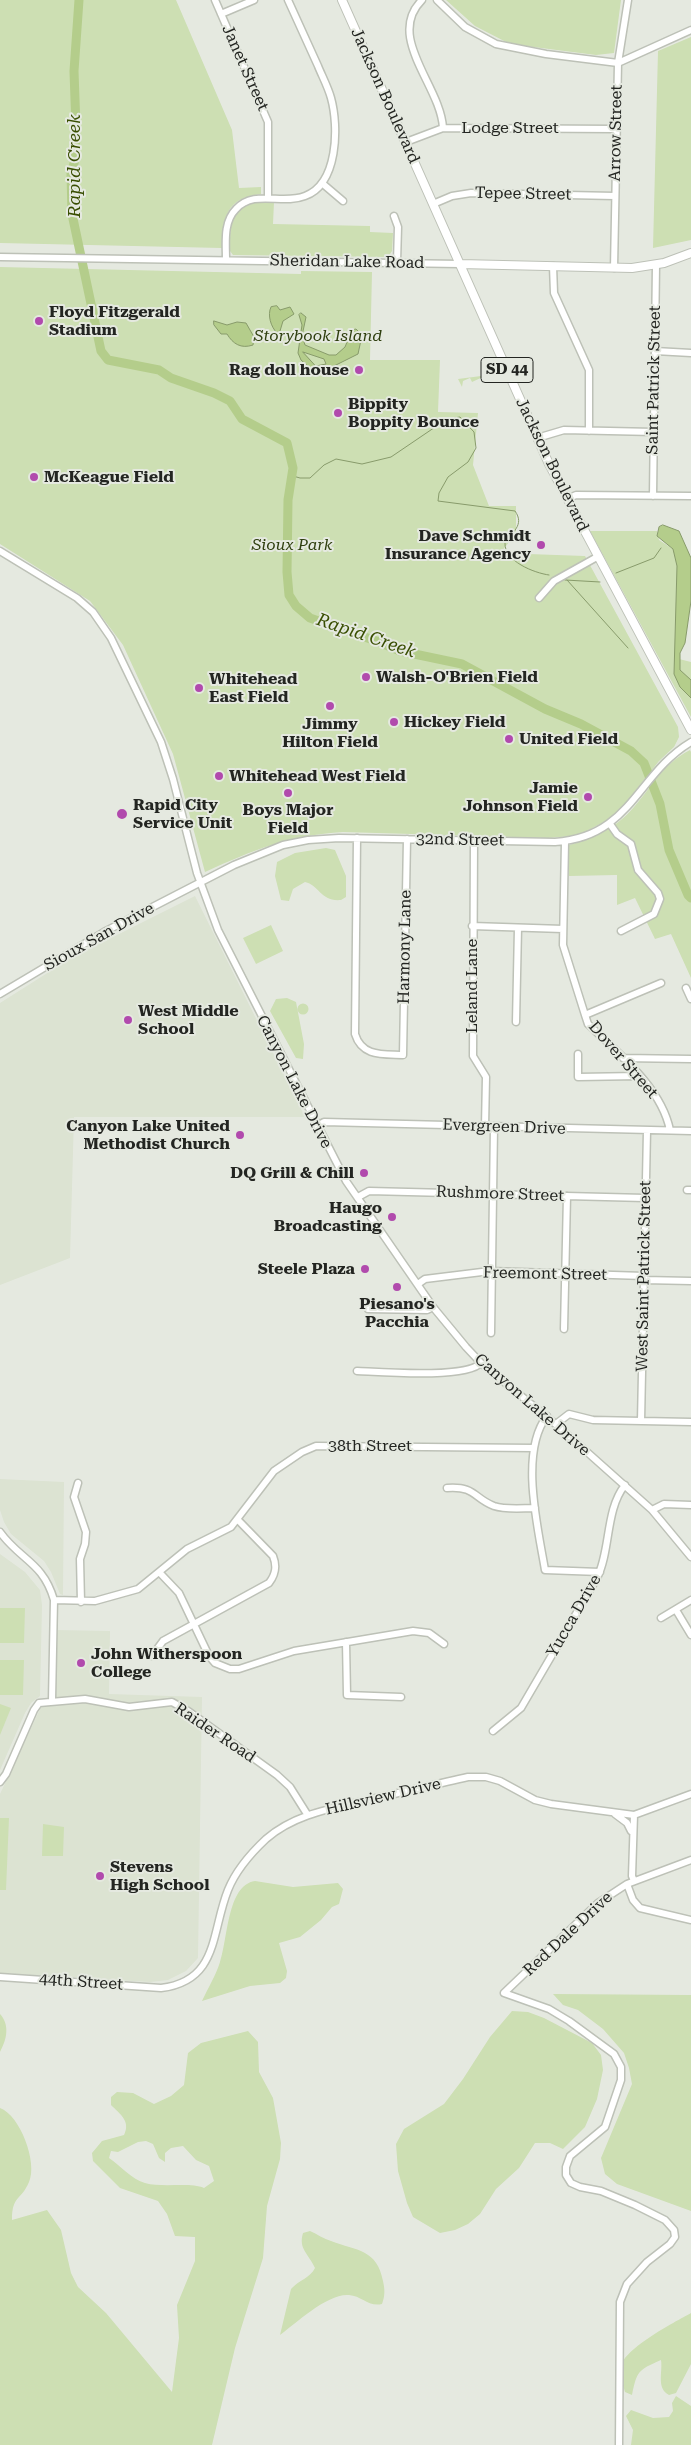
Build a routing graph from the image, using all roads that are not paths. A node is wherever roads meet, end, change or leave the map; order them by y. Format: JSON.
{"nodes":[{"id":1,"x":215,"y":0,"type":"edge"},
{"id":2,"x":254,"y":0,"type":"edge"},
{"id":3,"x":288,"y":0,"type":"edge"},
{"id":4,"x":342,"y":0,"type":"edge"},
{"id":5,"x":422,"y":0,"type":"edge"},
{"id":6,"x":437,"y":0,"type":"edge"},
{"id":7,"x":628,"y":0,"type":"edge"},
{"id":8,"x":221,"y":14,"type":"junction"},
{"id":9,"x":691,"y":30,"type":"edge"},
{"id":10,"x":618,"y":63,"type":"junction"},
{"id":11,"x":443,"y":128,"type":"junction"},
{"id":12,"x":616,"y":129,"type":"junction"},
{"id":13,"x":406,"y":142,"type":"junction"},
{"id":14,"x":322,"y":184,"type":"junction"},
{"id":15,"x":615,"y":196,"type":"junction"},
{"id":16,"x":268,"y":198,"type":"junction"},
{"id":17,"x":343,"y":201,"type":"dead end"},
{"id":18,"x":433,"y":204,"type":"junction"},
{"id":19,"x":394,"y":216,"type":"dead end"},
{"id":20,"x":691,"y":253,"type":"edge"},
{"id":21,"x":0,"y":257,"type":"edge"},
{"id":22,"x":226,"y":260,"type":"junction"},
{"id":23,"x":397,"y":262,"type":"junction"},
{"id":24,"x":460,"y":264,"type":"junction"},
{"id":25,"x":656,"y":264,"type":"junction"},
{"id":26,"x":553,"y":266,"type":"junction"},
{"id":27,"x":614,"y":268,"type":"junction"},
{"id":28,"x":655,"y":351,"type":"junction"},
{"id":29,"x":691,"y":353,"type":"edge"},
{"id":30,"x":589,"y":431,"type":"junction"},
{"id":31,"x":654,"y":432,"type":"junction"},
{"id":32,"x":537,"y":438,"type":"junction"},
{"id":33,"x":653,"y":496,"type":"junction"},
{"id":34,"x":691,"y":496,"type":"edge"},
{"id":35,"x":566,"y":498,"type":"junction"},
{"id":36,"x":0,"y":551,"type":"edge"},
{"id":37,"x":597,"y":557,"type":"junction"},
{"id":38,"x":538,"y":598,"type":"dead end"},
{"id":39,"x":691,"y":730,"type":"edge"},
{"id":40,"x":691,"y":742,"type":"edge"},
{"id":41,"x":610,"y":824,"type":"junction"},
{"id":42,"x":357,"y":838,"type":"junction"},
{"id":43,"x":407,"y":839,"type":"junction"},
{"id":44,"x":474,"y":840,"type":"junction"},
{"id":45,"x":565,"y":842,"type":"junction"},
{"id":46,"x":200,"y":882,"type":"junction"},
{"id":47,"x":472,"y":926,"type":"junction"},
{"id":48,"x":518,"y":928,"type":"junction"},
{"id":49,"x":562,"y":929,"type":"junction"},
{"id":50,"x":621,"y":931,"type":"dead end"},
{"id":51,"x":661,"y":983,"type":"dead end"},
{"id":52,"x":686,"y":988,"type":"dead end"},
{"id":53,"x":0,"y":994,"type":"edge"},
{"id":54,"x":691,"y":998,"type":"edge"},
{"id":55,"x":585,"y":1015,"type":"junction"},
{"id":56,"x":516,"y":1022,"type":"dead end"},
{"id":57,"x":578,"y":1054,"type":"dead end"},
{"id":58,"x":622,"y":1058,"type":"junction"},
{"id":59,"x":691,"y":1059,"type":"edge"},
{"id":60,"x":639,"y":1076,"type":"junction"},
{"id":61,"x":317,"y":1126,"type":"junction"},
{"id":62,"x":485,"y":1127,"type":"junction"},
{"id":63,"x":494,"y":1127,"type":"junction"},
{"id":64,"x":670,"y":1130,"type":"junction"},
{"id":65,"x":647,"y":1131,"type":"junction"},
{"id":66,"x":691,"y":1131,"type":"edge"},
{"id":67,"x":494,"y":1194,"type":"junction"},
{"id":68,"x":567,"y":1196,"type":"junction"},
{"id":69,"x":358,"y":1197,"type":"junction"},
{"id":70,"x":645,"y":1198,"type":"junction"},
{"id":71,"x":490,"y":1271,"type":"junction"},
{"id":72,"x":566,"y":1273,"type":"junction"},
{"id":73,"x":644,"y":1278,"type":"junction"},
{"id":74,"x":691,"y":1281,"type":"edge"},
{"id":75,"x":418,"y":1284,"type":"junction"},
{"id":76,"x":433,"y":1307,"type":"junction"},
{"id":77,"x":368,"y":1309,"type":"dead end"},
{"id":78,"x":564,"y":1329,"type":"dead end"},
{"id":79,"x":491,"y":1333,"type":"dead end"},
{"id":80,"x":481,"y":1363,"type":"junction"},
{"id":81,"x":357,"y":1371,"type":"dead end"},
{"id":82,"x":547,"y":1416,"type":"junction"},
{"id":83,"x":641,"y":1421,"type":"junction"},
{"id":84,"x":691,"y":1422,"type":"edge"},
{"id":85,"x":556,"y":1424,"type":"junction"},
{"id":86,"x":534,"y":1448,"type":"junction"},
{"id":87,"x":78,"y":1484,"type":"dead end"},
{"id":88,"x":625,"y":1486,"type":"junction"},
{"id":89,"x":447,"y":1488,"type":"dead end"},
{"id":90,"x":691,"y":1505,"type":"edge"},
{"id":91,"x":535,"y":1508,"type":"junction"},
{"id":92,"x":652,"y":1510,"type":"junction"},
{"id":93,"x":238,"y":1520,"type":"junction"},
{"id":94,"x":0,"y":1532,"type":"edge"},
{"id":95,"x":691,"y":1557,"type":"edge"},
{"id":96,"x":160,"y":1572,"type":"junction"},
{"id":97,"x":600,"y":1572,"type":"junction"},
{"id":98,"x":54,"y":1600,"type":"junction"},
{"id":99,"x":691,"y":1600,"type":"edge"},
{"id":100,"x":81,"y":1602,"type":"junction"},
{"id":101,"x":676,"y":1610,"type":"junction"},
{"id":102,"x":662,"y":1618,"type":"dead end"},
{"id":103,"x":196,"y":1624,"type":"junction"},
{"id":104,"x":691,"y":1635,"type":"edge"},
{"id":105,"x":346,"y":1642,"type":"junction"},
{"id":106,"x":444,"y":1644,"type":"dead end"},
{"id":107,"x":152,"y":1656,"type":"dead end"},
{"id":108,"x":401,"y":1697,"type":"dead end"},
{"id":109,"x":52,"y":1700,"type":"junction"},
{"id":110,"x":493,"y":1731,"type":"dead end"},
{"id":111,"x":0,"y":1782,"type":"edge"},
{"id":112,"x":691,"y":1794,"type":"edge"},
{"id":113,"x":606,"y":1811,"type":"junction"},
{"id":114,"x":307,"y":1814,"type":"junction"},
{"id":115,"x":634,"y":1815,"type":"junction"},
{"id":116,"x":632,"y":1832,"type":"junction"},
{"id":117,"x":691,"y":1860,"type":"edge"},
{"id":118,"x":634,"y":1881,"type":"junction"},
{"id":119,"x":627,"y":1884,"type":"junction"},
{"id":120,"x":691,"y":1920,"type":"edge"},
{"id":121,"x":0,"y":1977,"type":"edge"},
{"id":122,"x":161,"y":1988,"type":"joint"},
{"id":123,"x":619,"y":2445,"type":"edge"}],
"edges":[{"from":1,"to":8,"type":"street","name":"Janet Street"},
{"from":2,"to":8,"type":"street"},
{"from":3,"to":14,"type":"street"},
{"from":4,"to":13,"type":"main road","name":"Jackson Boulevard","number":"SD 44"},
{"from":5,"to":11,"type":"street"},
{"from":6,"to":10,"type":"street"},
{"from":7,"to":10,"type":"street","name":"Arrow Street"},
{"from":8,"to":16,"type":"street","name":"Janet Street"},
{"from":9,"to":10,"type":"street"},
{"from":10,"to":12,"type":"street","name":"Arrow Street"},
{"from":11,"to":12,"type":"street","name":"Lodge Street"},
{"from":11,"to":13,"type":"street","name":"Lodge Street"},
{"from":12,"to":15,"type":"street","name":"Arrow Street"},
{"from":13,"to":18,"type":"main road","name":"Jackson Boulevard","number":"SD 44"},
{"from":14,"to":16,"type":"street"},
{"from":14,"to":17,"type":"street"},
{"from":15,"to":18,"type":"street","name":"Tepee Street"},
{"from":15,"to":27,"type":"street","name":"Arrow Street"},
{"from":16,"to":22,"type":"street"},
{"from":18,"to":24,"type":"main road","name":"Jackson Boulevard","number":"SD 44"},
{"from":19,"to":23,"type":"street"},
{"from":20,"to":25,"type":"main road","name":"Sheridan Lake Road"},
{"from":21,"to":22,"type":"street","name":"Sheridan Lake Road"},
{"from":22,"to":23,"type":"street","name":"Sheridan Lake Road"},
{"from":23,"to":24,"type":"street","name":"Sheridan Lake Road"},
{"from":24,"to":26,"type":"main road","name":"Sheridan Lake Road"},
{"from":24,"to":32,"type":"main road","name":"Jackson Boulevard","number":"SD 44"},
{"from":25,"to":27,"type":"main road","name":"Sheridan Lake Road"},
{"from":25,"to":28,"type":"street","name":"Saint Patrick Street"},
{"from":26,"to":27,"type":"main road","name":"Sheridan Lake Road"},
{"from":26,"to":30,"type":"street"},
{"from":28,"to":29,"type":"street"},
{"from":28,"to":31,"type":"street","name":"Saint Patrick Street"},
{"from":30,"to":31,"type":"street"},
{"from":30,"to":32,"type":"street"},
{"from":31,"to":33,"type":"street","name":"Saint Patrick Street"},
{"from":32,"to":35,"type":"main road","name":"Jackson Boulevard","number":"SD 44"},
{"from":33,"to":34,"type":"street"},
{"from":33,"to":35,"type":"street"},
{"from":35,"to":37,"type":"main road","name":"Jackson Boulevard","number":"SD 44"},
{"from":36,"to":46,"type":"street","name":"Canyon Lake Drive"},
{"from":37,"to":38,"type":"street"},
{"from":37,"to":39,"type":"main road","name":"Jackson Boulevard","number":"SD 44"},
{"from":40,"to":41,"type":"street","name":"32nd Street"},
{"from":41,"to":45,"type":"street","name":"32nd Street"},
{"from":41,"to":50,"type":"street"},
{"from":42,"to":43,"type":"street","name":"32nd Street"},
{"from":42,"to":43,"type":"street","name":"Harmony Lane"},
{"from":42,"to":46,"type":"street","name":"32nd Street"},
{"from":43,"to":44,"type":"street","name":"32nd Street"},
{"from":44,"to":45,"type":"street","name":"32nd Street"},
{"from":44,"to":47,"type":"street","name":"Leland Lane"},
{"from":45,"to":49,"type":"street","name":"Dover Street"},
{"from":46,"to":53,"type":"street","name":"Sioux San Drive"},
{"from":46,"to":61,"type":"street","name":"Canyon Lake Drive"},
{"from":47,"to":48,"type":"street"},
{"from":47,"to":62,"type":"street","name":"Leland Lane"},
{"from":48,"to":49,"type":"street"},
{"from":48,"to":56,"type":"street"},
{"from":49,"to":55,"type":"street","name":"Dover Street"},
{"from":51,"to":55,"type":"street"},
{"from":52,"to":54,"type":"street"},
{"from":55,"to":58,"type":"street","name":"Dover Street"},
{"from":57,"to":60,"type":"street"},
{"from":58,"to":59,"type":"street"},
{"from":58,"to":60,"type":"street","name":"Dover Street"},
{"from":60,"to":64,"type":"street","name":"Dover Street"},
{"from":61,"to":62,"type":"street","name":"Evergreen Drive"},
{"from":61,"to":69,"type":"street","name":"Canyon Lake Drive"},
{"from":62,"to":63,"type":"street","name":"Evergreen Drive"},
{"from":63,"to":65,"type":"street","name":"Evergreen Drive"},
{"from":63,"to":67,"type":"street"},
{"from":64,"to":65,"type":"street","name":"Evergreen Drive"},
{"from":64,"to":66,"type":"street","name":"Evergreen Drive"},
{"from":65,"to":70,"type":"street","name":"West Saint Patrick Street"},
{"from":67,"to":68,"type":"street","name":"Rushmore Street"},
{"from":67,"to":69,"type":"street","name":"Rushmore Street"},
{"from":67,"to":71,"type":"street"},
{"from":68,"to":70,"type":"street","name":"Rushmore Street"},
{"from":68,"to":72,"type":"street"},
{"from":69,"to":75,"type":"street","name":"Canyon Lake Drive"},
{"from":70,"to":73,"type":"street","name":"West Saint Patrick Street"},
{"from":71,"to":72,"type":"street","name":"Freemont Street"},
{"from":71,"to":75,"type":"street","name":"Freemont Street"},
{"from":71,"to":79,"type":"street"},
{"from":72,"to":73,"type":"street","name":"Freemont Street"},
{"from":72,"to":78,"type":"street"},
{"from":73,"to":74,"type":"street","name":"Freemont Street"},
{"from":73,"to":83,"type":"street","name":"West Saint Patrick Street"},
{"from":75,"to":76,"type":"street","name":"Canyon Lake Drive"},
{"from":76,"to":77,"type":"street"},
{"from":76,"to":80,"type":"street","name":"Canyon Lake Drive"},
{"from":80,"to":81,"type":"street"},
{"from":80,"to":82,"type":"street","name":"Canyon Lake Drive"},
{"from":82,"to":85,"type":"street","name":"Canyon Lake Drive"},
{"from":82,"to":86,"type":"street"},
{"from":83,"to":84,"type":"street"},
{"from":83,"to":85,"type":"street"},
{"from":85,"to":88,"type":"street","name":"Canyon Lake Drive"},
{"from":86,"to":91,"type":"street"},
{"from":86,"to":93,"type":"street","name":"38th Street"},
{"from":87,"to":100,"type":"street"},
{"from":88,"to":92,"type":"street","name":"Canyon Lake Drive"},
{"from":88,"to":97,"type":"street","name":"Yucca Drive"},
{"from":89,"to":91,"type":"street"},
{"from":90,"to":92,"type":"street"},
{"from":91,"to":97,"type":"street"},
{"from":92,"to":95,"type":"street","name":"Canyon Lake Drive"},
{"from":93,"to":96,"type":"street","name":"38th Street"},
{"from":93,"to":103,"type":"street"},
{"from":94,"to":98,"type":"street"},
{"from":96,"to":100,"type":"street","name":"38th Street"},
{"from":96,"to":103,"type":"street"},
{"from":97,"to":110,"type":"street","name":"Yucca Drive"},
{"from":98,"to":100,"type":"street","name":"38th Street"},
{"from":98,"to":109,"type":"street"},
{"from":99,"to":101,"type":"street"},
{"from":101,"to":102,"type":"street"},
{"from":101,"to":104,"type":"street"},
{"from":103,"to":105,"type":"street"},
{"from":103,"to":107,"type":"street"},
{"from":105,"to":106,"type":"street"},
{"from":105,"to":108,"type":"street"},
{"from":109,"to":111,"type":"street"},
{"from":109,"to":114,"type":"street","name":"Raider Road"},
{"from":112,"to":115,"type":"street","name":"Hillsview Drive"},
{"from":113,"to":114,"type":"street","name":"Hillsview Drive"},
{"from":113,"to":115,"type":"street","name":"Hillsview Drive"},
{"from":113,"to":116,"type":"street"},
{"from":114,"to":122,"type":"street","name":"Hillsview Drive"},
{"from":115,"to":116,"type":"street"},
{"from":116,"to":118,"type":"street"},
{"from":117,"to":118,"type":"street","name":"Red Dale Drive"},
{"from":118,"to":119,"type":"street","name":"Red Dale Drive"},
{"from":119,"to":120,"type":"street"},
{"from":119,"to":123,"type":"street","name":"Red Dale Drive"},
{"from":121,"to":122,"type":"street","name":"44th Street"}]}
